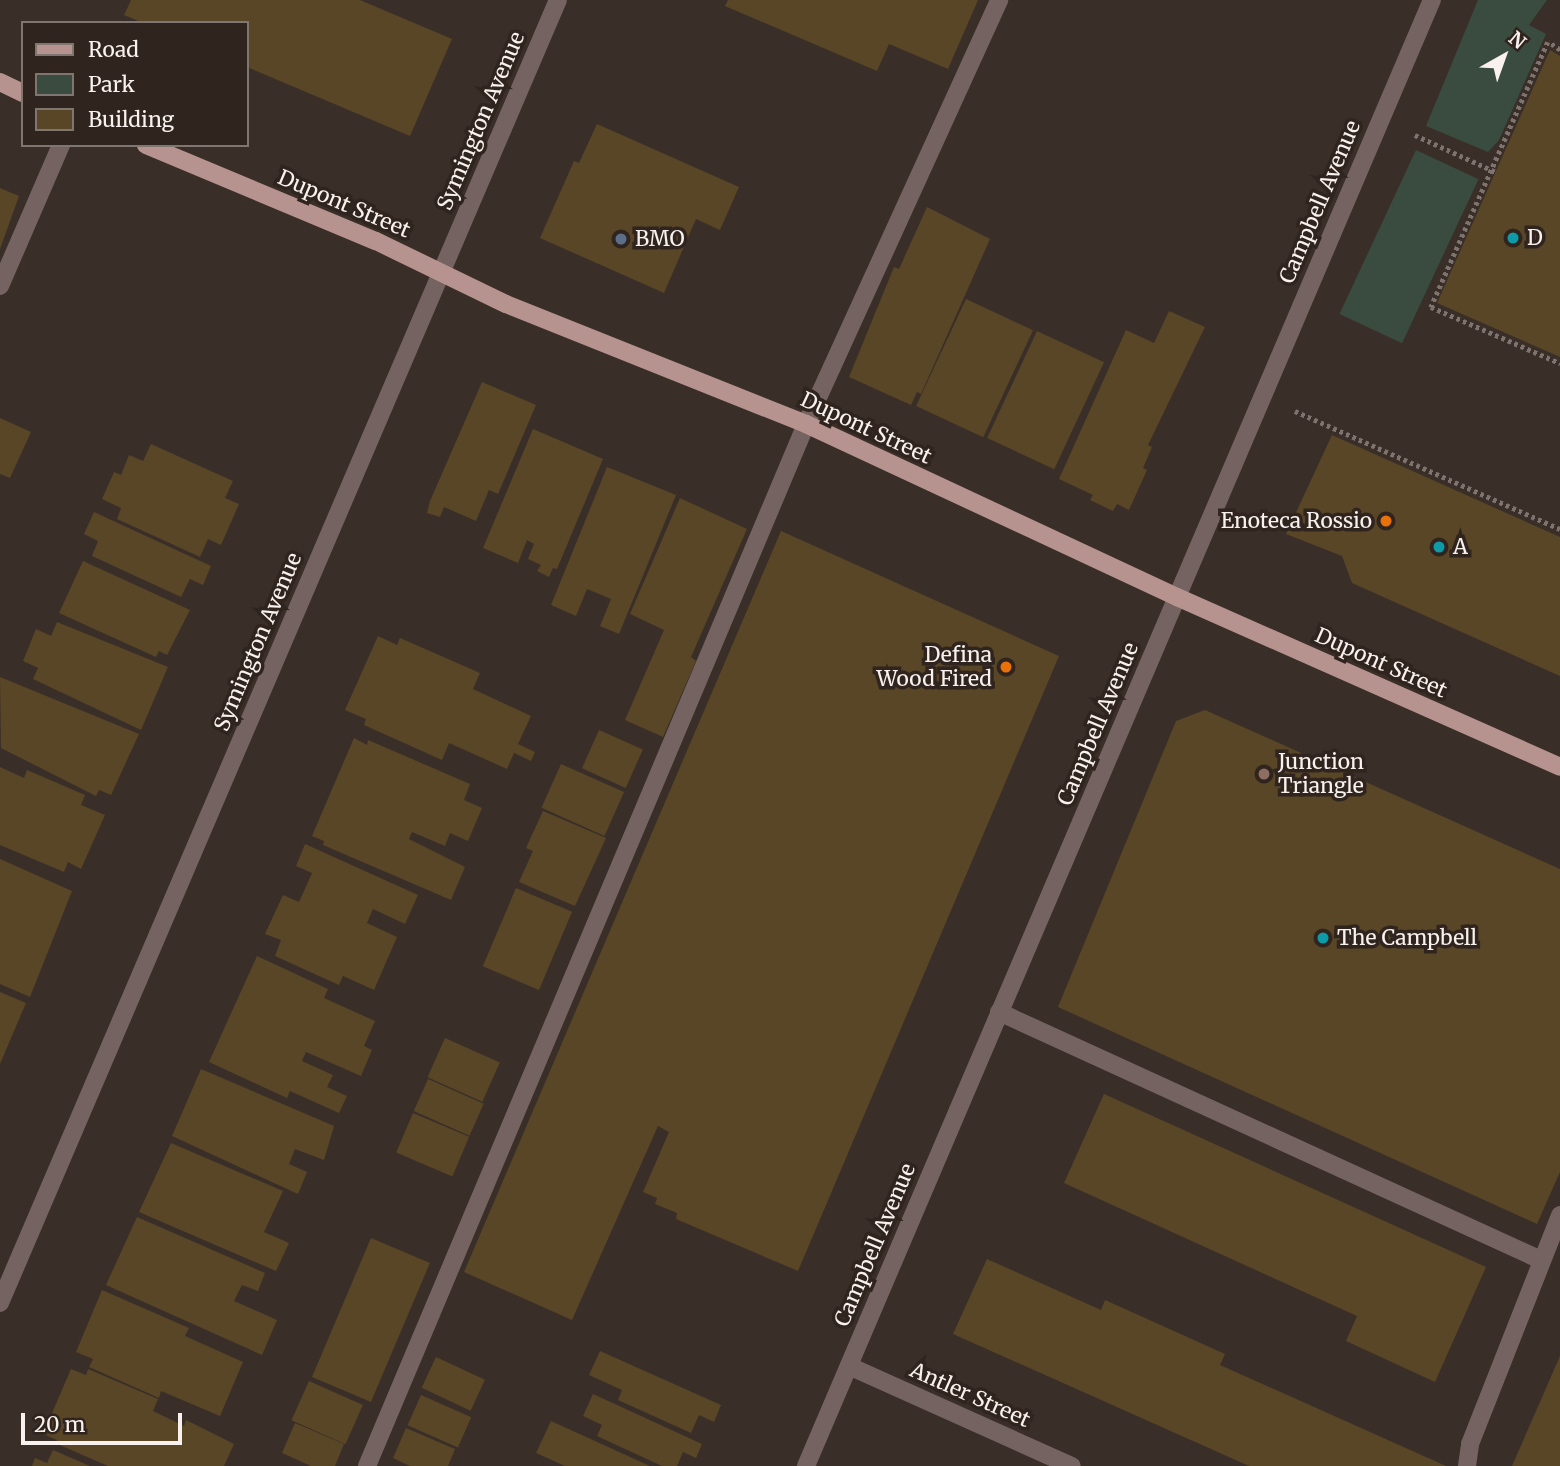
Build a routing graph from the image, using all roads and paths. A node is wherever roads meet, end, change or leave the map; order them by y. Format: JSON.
{"nodes":[{"id":1,"x":558,"y":0,"type":"edge"},
{"id":2,"x":999,"y":0,"type":"edge"},
{"id":3,"x":1432,"y":0,"type":"edge"},
{"id":4,"x":1560,"y":50,"type":"edge"},
{"id":5,"x":0,"y":82,"type":"edge"},
{"id":6,"x":21,"y":92,"type":"edge"},
{"id":7,"x":1414,"y":135,"type":"dead end"},
{"id":8,"x":60,"y":147,"type":"edge"},
{"id":9,"x":151,"y":147,"type":"edge"},
{"id":10,"x":1494,"y":171,"type":"junction"},
{"id":11,"x":441,"y":272,"type":"junction"},
{"id":12,"x":0,"y":286,"type":"edge"},
{"id":13,"x":1560,"y":363,"type":"edge"},
{"id":14,"x":1296,"y":411,"type":"dead end"},
{"id":15,"x":806,"y":424,"type":"junction"},
{"id":16,"x":1560,"y":529,"type":"edge"},
{"id":17,"x":1177,"y":597,"type":"junction"},
{"id":18,"x":1560,"y":767,"type":"edge"},
{"id":19,"x":999,"y":1012,"type":"junction"},
{"id":20,"x":1560,"y":1216,"type":"edge"},
{"id":21,"x":1541,"y":1260,"type":"junction"},
{"id":22,"x":0,"y":1303,"type":"edge"},
{"id":23,"x":849,"y":1366,"type":"junction"},
{"id":24,"x":366,"y":1466,"type":"edge"},
{"id":25,"x":806,"y":1466,"type":"edge"},
{"id":26,"x":1072,"y":1466,"type":"edge"},
{"id":27,"x":1467,"y":1466,"type":"edge"}],
"edges":[{"from":1,"to":11,"type":"street","name":"Symington Avenue"},
{"from":2,"to":15,"type":"street"},
{"from":3,"to":17,"type":"street","name":"Campbell Avenue"},
{"from":4,"to":10,"type":"path"},
{"from":5,"to":6,"type":"main road"},
{"from":7,"to":10,"type":"path"},
{"from":8,"to":12,"type":"street"},
{"from":9,"to":11,"type":"main road","name":"Dupont Street"},
{"from":10,"to":13,"type":"path"},
{"from":11,"to":15,"type":"main road","name":"Dupont Street"},
{"from":11,"to":22,"type":"street","name":"Symington Avenue"},
{"from":14,"to":16,"type":"path"},
{"from":15,"to":17,"type":"main road","name":"Dupont Street"},
{"from":15,"to":24,"type":"street"},
{"from":17,"to":18,"type":"main road","name":"Dupont Street"},
{"from":17,"to":19,"type":"street","name":"Campbell Avenue"},
{"from":19,"to":21,"type":"street"},
{"from":19,"to":23,"type":"street","name":"Campbell Avenue"},
{"from":20,"to":21,"type":"street"},
{"from":21,"to":27,"type":"street"},
{"from":23,"to":25,"type":"street","name":"Campbell Avenue"},
{"from":23,"to":26,"type":"street","name":"Antler Street"}]}
